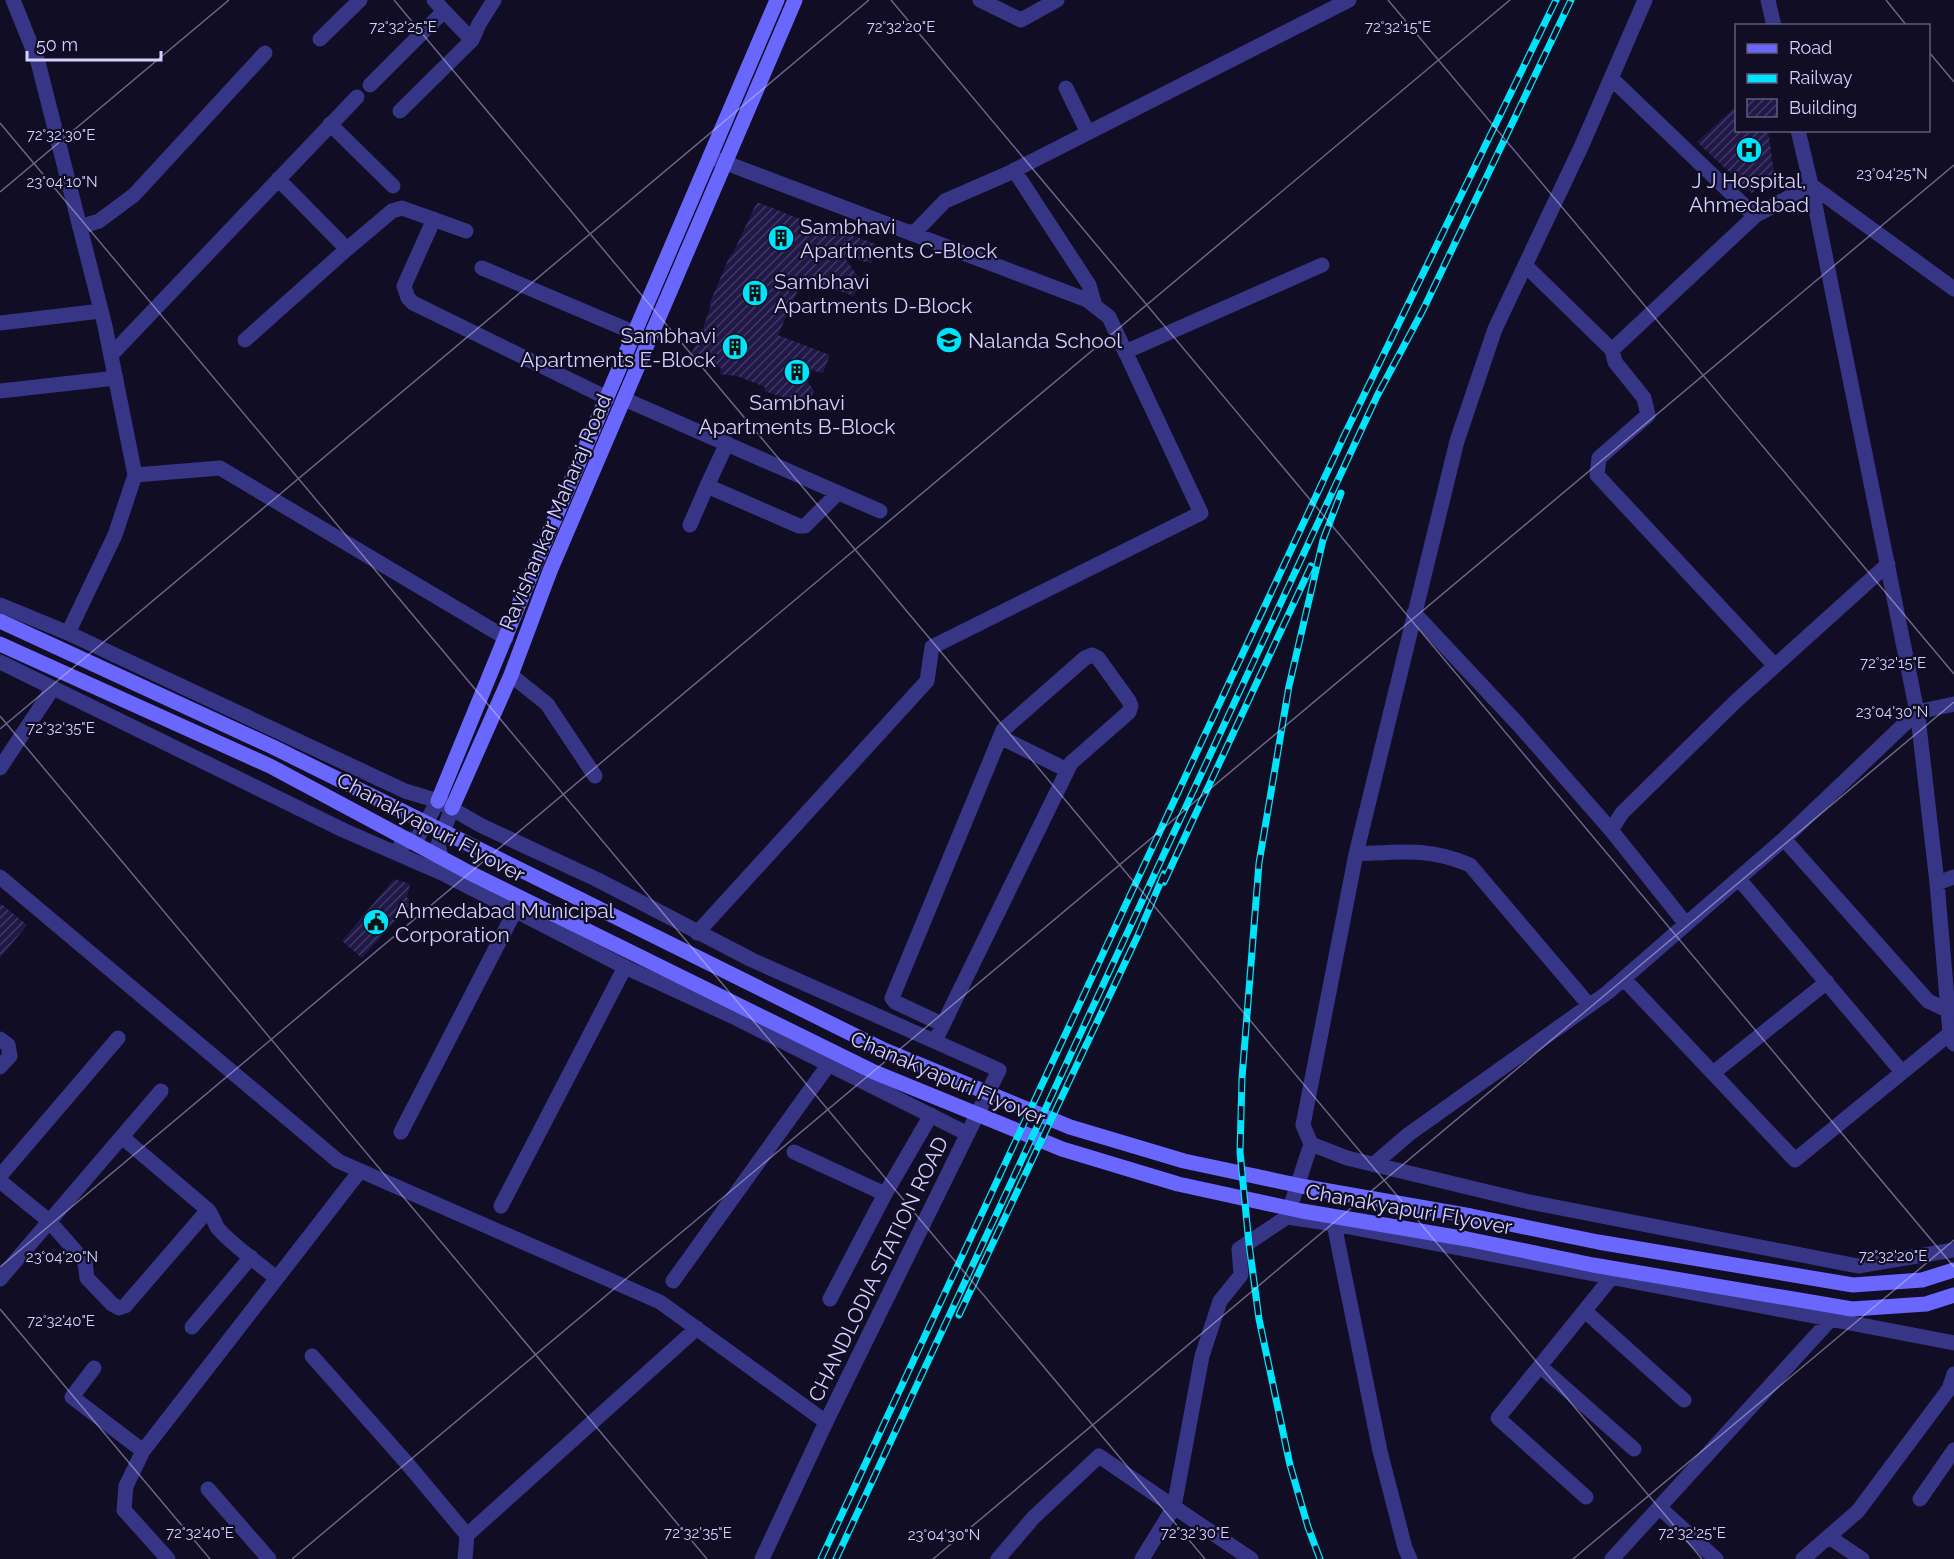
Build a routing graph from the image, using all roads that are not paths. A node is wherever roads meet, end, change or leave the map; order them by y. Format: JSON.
{"nodes":[{"id":1,"x":13,"y":0,"type":"edge"},
{"id":2,"x":494,"y":0,"type":"edge"},
{"id":3,"x":777,"y":0,"type":"edge"},
{"id":4,"x":795,"y":0,"type":"edge"},
{"id":5,"x":980,"y":0,"type":"edge"},
{"id":6,"x":1057,"y":0,"type":"edge"},
{"id":7,"x":1349,"y":0,"type":"edge"},
{"id":8,"x":1645,"y":0,"type":"edge"},
{"id":9,"x":1767,"y":0,"type":"edge"},
{"id":10,"x":353,"y":3,"type":"edge"},
{"id":11,"x":439,"y":5,"type":"edge"},
{"id":12,"x":1007,"y":6,"type":"edge"},
{"id":13,"x":1773,"y":24,"type":"edge"},
{"id":14,"x":320,"y":39,"type":"dead end"},
{"id":15,"x":472,"y":40,"type":"junction"},
{"id":16,"x":265,"y":53,"type":"dead end"},
{"id":17,"x":1611,"y":78,"type":"junction"},
{"id":18,"x":370,"y":85,"type":"dead end"},
{"id":19,"x":1066,"y":88,"type":"dead end"},
{"id":20,"x":357,"y":97,"type":"dead end"},
{"id":21,"x":400,"y":111,"type":"dead end"},
{"id":22,"x":330,"y":124,"type":"junction"},
{"id":23,"x":1798,"y":132,"type":"edge"},
{"id":24,"x":1088,"y":133,"type":"junction"},
{"id":25,"x":710,"y":157,"type":"junction"},
{"id":26,"x":726,"y":162,"type":"junction"},
{"id":27,"x":1014,"y":171,"type":"junction"},
{"id":28,"x":278,"y":179,"type":"junction"},
{"id":29,"x":1811,"y":185,"type":"junction"},
{"id":30,"x":393,"y":186,"type":"dead end"},
{"id":31,"x":1755,"y":216,"type":"junction"},
{"id":32,"x":434,"y":219,"type":"junction"},
{"id":33,"x":80,"y":227,"type":"junction"},
{"id":34,"x":466,"y":231,"type":"dead end"},
{"id":35,"x":910,"y":232,"type":"junction"},
{"id":36,"x":347,"y":249,"type":"junction"},
{"id":37,"x":1322,"y":265,"type":"dead end"},
{"id":38,"x":1525,"y":265,"type":"junction"},
{"id":39,"x":482,"y":268,"type":"dead end"},
{"id":40,"x":1954,"y":290,"type":"edge"},
{"id":41,"x":1095,"y":306,"type":"junction"},
{"id":42,"x":101,"y":310,"type":"junction"},
{"id":43,"x":0,"y":323,"type":"edge"},
{"id":44,"x":635,"y":333,"type":"junction"},
{"id":45,"x":245,"y":340,"type":"dead end"},
{"id":46,"x":1612,"y":350,"type":"junction"},
{"id":47,"x":1125,"y":352,"type":"junction"},
{"id":48,"x":111,"y":355,"type":"junction"},
{"id":49,"x":116,"y":378,"type":"junction"},
{"id":50,"x":0,"y":391,"type":"edge"},
{"id":51,"x":607,"y":398,"type":"junction"},
{"id":52,"x":624,"y":399,"type":"junction"},
{"id":53,"x":728,"y":443,"type":"junction"},
{"id":54,"x":135,"y":474,"type":"junction"},
{"id":55,"x":707,"y":486,"type":"junction"},
{"id":56,"x":838,"y":493,"type":"junction"},
{"id":57,"x":880,"y":511,"type":"dead end"},
{"id":58,"x":690,"y":525,"type":"dead end"},
{"id":59,"x":1888,"y":564,"type":"junction"},
{"id":60,"x":0,"y":605,"type":"edge"},
{"id":61,"x":1414,"y":613,"type":"junction"},
{"id":62,"x":6,"y":624,"type":"edge"},
{"id":63,"x":68,"y":633,"type":"junction"},
{"id":64,"x":506,"y":638,"type":"junction"},
{"id":65,"x":0,"y":644,"type":"edge"},
{"id":66,"x":0,"y":662,"type":"edge"},
{"id":67,"x":1775,"y":666,"type":"junction"},
{"id":68,"x":511,"y":675,"type":"junction"},
{"id":69,"x":53,"y":688,"type":"junction"},
{"id":70,"x":1954,"y":705,"type":"edge"},
{"id":71,"x":1917,"y":712,"type":"junction"},
{"id":72,"x":1000,"y":737,"type":"junction"},
{"id":73,"x":0,"y":768,"type":"edge"},
{"id":74,"x":1067,"y":770,"type":"junction"},
{"id":75,"x":595,"y":776,"type":"dead end"},
{"id":76,"x":445,"y":805,"type":"junction"},
{"id":77,"x":1611,"y":830,"type":"junction"},
{"id":78,"x":1784,"y":839,"type":"junction"},
{"id":79,"x":390,"y":852,"type":"junction"},
{"id":80,"x":1356,"y":854,"type":"junction"},
{"id":81,"x":446,"y":875,"type":"junction"},
{"id":82,"x":0,"y":877,"type":"edge"},
{"id":83,"x":1954,"y":877,"type":"edge"},
{"id":84,"x":1739,"y":879,"type":"junction"},
{"id":85,"x":1937,"y":883,"type":"junction"},
{"id":86,"x":515,"y":911,"type":"junction"},
{"id":87,"x":1686,"y":924,"type":"junction"},
{"id":88,"x":697,"y":933,"type":"junction"},
{"id":89,"x":625,"y":967,"type":"junction"},
{"id":90,"x":1624,"y":979,"type":"junction"},
{"id":91,"x":1827,"y":982,"type":"junction"},
{"id":92,"x":1589,"y":1005,"type":"junction"},
{"id":93,"x":1949,"y":1011,"type":"junction"},
{"id":94,"x":942,"y":1024,"type":"junction"},
{"id":95,"x":1953,"y":1036,"type":"edge"},
{"id":96,"x":118,"y":1038,"type":"dead end"},
{"id":97,"x":0,"y":1039,"type":"edge"},
{"id":98,"x":935,"y":1041,"type":"junction"},
{"id":99,"x":829,"y":1064,"type":"junction"},
{"id":100,"x":0,"y":1067,"type":"edge"},
{"id":101,"x":1902,"y":1072,"type":"junction"},
{"id":102,"x":1713,"y":1073,"type":"junction"},
{"id":103,"x":161,"y":1091,"type":"dead end"},
{"id":104,"x":932,"y":1115,"type":"junction"},
{"id":105,"x":401,"y":1132,"type":"dead end"},
{"id":106,"x":968,"y":1134,"type":"junction"},
{"id":107,"x":122,"y":1137,"type":"junction"},
{"id":108,"x":1311,"y":1144,"type":"junction"},
{"id":109,"x":794,"y":1152,"type":"dead end"},
{"id":110,"x":1374,"y":1164,"type":"junction"},
{"id":111,"x":360,"y":1171,"type":"junction"},
{"id":112,"x":0,"y":1178,"type":"edge"},
{"id":113,"x":885,"y":1194,"type":"junction"},
{"id":114,"x":501,"y":1206,"type":"dead end"},
{"id":115,"x":208,"y":1210,"type":"junction"},
{"id":116,"x":1287,"y":1217,"type":"junction"},
{"id":117,"x":49,"y":1221,"type":"junction"},
{"id":118,"x":1334,"y":1224,"type":"junction"},
{"id":119,"x":1954,"y":1250,"type":"edge"},
{"id":120,"x":251,"y":1257,"type":"junction"},
{"id":121,"x":1954,"y":1270,"type":"edge"},
{"id":122,"x":276,"y":1278,"type":"junction"},
{"id":123,"x":1611,"y":1278,"type":"junction"},
{"id":124,"x":0,"y":1279,"type":"edge"},
{"id":125,"x":673,"y":1281,"type":"dead end"},
{"id":126,"x":1954,"y":1295,"type":"edge"},
{"id":127,"x":830,"y":1299,"type":"dead end"},
{"id":128,"x":1585,"y":1311,"type":"junction"},
{"id":129,"x":1831,"y":1319,"type":"junction"},
{"id":130,"x":192,"y":1327,"type":"dead end"},
{"id":131,"x":697,"y":1328,"type":"junction"},
{"id":132,"x":1954,"y":1343,"type":"edge"},
{"id":133,"x":312,"y":1356,"type":"dead end"},
{"id":134,"x":1540,"y":1366,"type":"junction"},
{"id":135,"x":94,"y":1368,"type":"dead end"},
{"id":136,"x":1954,"y":1374,"type":"edge"},
{"id":137,"x":1684,"y":1400,"type":"dead end"},
{"id":138,"x":826,"y":1422,"type":"junction"},
{"id":139,"x":1634,"y":1449,"type":"dead end"},
{"id":140,"x":1954,"y":1450,"type":"edge"},
{"id":141,"x":143,"y":1451,"type":"junction"},
{"id":142,"x":208,"y":1489,"type":"dead end"},
{"id":143,"x":1586,"y":1497,"type":"dead end"},
{"id":144,"x":1920,"y":1499,"type":"dead end"},
{"id":145,"x":1174,"y":1507,"type":"junction"},
{"id":146,"x":1659,"y":1507,"type":"junction"},
{"id":147,"x":467,"y":1535,"type":"junction"},
{"id":148,"x":1829,"y":1537,"type":"junction"},
{"id":149,"x":168,"y":1559,"type":"edge"},
{"id":150,"x":269,"y":1559,"type":"edge"},
{"id":151,"x":465,"y":1559,"type":"edge"},
{"id":152,"x":762,"y":1559,"type":"edge"},
{"id":153,"x":998,"y":1559,"type":"edge"},
{"id":154,"x":1142,"y":1559,"type":"edge"},
{"id":155,"x":1251,"y":1559,"type":"edge"},
{"id":156,"x":1410,"y":1559,"type":"edge"},
{"id":157,"x":1612,"y":1559,"type":"edge"},
{"id":158,"x":1716,"y":1559,"type":"edge"},
{"id":159,"x":1803,"y":1559,"type":"edge"},
{"id":160,"x":1862,"y":1559,"type":"edge"}],
"edges":[{"from":1,"to":33,"type":"street"},
{"from":2,"to":15,"type":"street"},
{"from":3,"to":25,"type":"main road","name":"Ravishankar Maharaj Road"},
{"from":4,"to":26,"type":"main road","name":"Ravishankar Maharaj Road"},
{"from":5,"to":12,"type":"street"},
{"from":6,"to":12,"type":"street"},
{"from":7,"to":24,"type":"street"},
{"from":8,"to":17,"type":"street"},
{"from":9,"to":13,"type":"street"},
{"from":10,"to":14,"type":"street"},
{"from":11,"to":15,"type":"street"},
{"from":11,"to":18,"type":"street"},
{"from":15,"to":21,"type":"street"},
{"from":16,"to":33,"type":"street"},
{"from":17,"to":31,"type":"street"},
{"from":17,"to":38,"type":"street"},
{"from":19,"to":24,"type":"street"},
{"from":20,"to":22,"type":"street"},
{"from":22,"to":28,"type":"street"},
{"from":22,"to":30,"type":"street"},
{"from":23,"to":29,"type":"street"},
{"from":24,"to":27,"type":"street"},
{"from":25,"to":26,"type":"street"},
{"from":25,"to":44,"type":"main road","name":"Ravishankar Maharaj Road"},
{"from":26,"to":35,"type":"street"},
{"from":26,"to":52,"type":"main road","name":"Ravishankar Maharaj Road"},
{"from":27,"to":35,"type":"street"},
{"from":27,"to":41,"type":"street"},
{"from":28,"to":36,"type":"street"},
{"from":28,"to":48,"type":"street"},
{"from":29,"to":31,"type":"street"},
{"from":29,"to":40,"type":"street"},
{"from":29,"to":59,"type":"street"},
{"from":31,"to":46,"type":"street"},
{"from":32,"to":34,"type":"street"},
{"from":32,"to":36,"type":"street"},
{"from":32,"to":51,"type":"street"},
{"from":33,"to":42,"type":"street"},
{"from":35,"to":41,"type":"street"},
{"from":36,"to":45,"type":"street"},
{"from":37,"to":47,"type":"street"},
{"from":38,"to":46,"type":"street"},
{"from":38,"to":61,"type":"street"},
{"from":39,"to":44,"type":"street"},
{"from":41,"to":47,"type":"street"},
{"from":42,"to":43,"type":"street"},
{"from":42,"to":48,"type":"street"},
{"from":44,"to":51,"type":"main road","name":"Ravishankar Maharaj Road"},
{"from":46,"to":67,"type":"street"},
{"from":47,"to":88,"type":"street"},
{"from":48,"to":49,"type":"street"},
{"from":49,"to":50,"type":"street"},
{"from":49,"to":54,"type":"street"},
{"from":51,"to":64,"type":"main road","name":"Ravishankar Maharaj Road"},
{"from":52,"to":53,"type":"street"},
{"from":52,"to":68,"type":"main road","name":"Ravishankar Maharaj Road"},
{"from":53,"to":55,"type":"street"},
{"from":53,"to":56,"type":"street"},
{"from":54,"to":63,"type":"street"},
{"from":54,"to":64,"type":"street"},
{"from":55,"to":56,"type":"street"},
{"from":55,"to":58,"type":"street"},
{"from":56,"to":57,"type":"street"},
{"from":59,"to":67,"type":"street"},
{"from":59,"to":71,"type":"street"},
{"from":60,"to":63,"type":"street"},
{"from":61,"to":77,"type":"street"},
{"from":61,"to":80,"type":"street"},
{"from":62,"to":121,"type":"main road","name":"Chanakyapuri Flyover"},
{"from":63,"to":76,"type":"street"},
{"from":64,"to":76,"type":"main road","name":"Ravishankar Maharaj Road"},
{"from":65,"to":126,"type":"main road","name":"Chanakyapuri Flyover"},
{"from":66,"to":69,"type":"street","name":"CHANDLODIA STATION ROAD"},
{"from":67,"to":77,"type":"street"},
{"from":68,"to":75,"type":"street"},
{"from":68,"to":76,"type":"main road","name":"Ravishankar Maharaj Road"},
{"from":69,"to":73,"type":"street"},
{"from":69,"to":79,"type":"street","name":"CHANDLODIA STATION ROAD"},
{"from":70,"to":71,"type":"street"},
{"from":71,"to":78,"type":"street"},
{"from":71,"to":85,"type":"street"},
{"from":72,"to":74,"type":"street"},
{"from":72,"to":74,"type":"street"},
{"from":72,"to":94,"type":"street"},
{"from":74,"to":94,"type":"street"},
{"from":76,"to":79,"type":"street"},
{"from":76,"to":81,"type":"street"},
{"from":76,"to":88,"type":"street"},
{"from":77,"to":87,"type":"street"},
{"from":78,"to":84,"type":"street"},
{"from":78,"to":93,"type":"street"},
{"from":79,"to":81,"type":"street","name":"CHANDLODIA STATION ROAD"},
{"from":80,"to":92,"type":"street"},
{"from":80,"to":108,"type":"street"},
{"from":81,"to":86,"type":"street","name":"CHANDLODIA STATION ROAD"},
{"from":82,"to":111,"type":"street"},
{"from":83,"to":85,"type":"street"},
{"from":84,"to":87,"type":"street"},
{"from":84,"to":91,"type":"street"},
{"from":85,"to":93,"type":"street"},
{"from":86,"to":89,"type":"street","name":"CHANDLODIA STATION ROAD"},
{"from":86,"to":105,"type":"street"},
{"from":87,"to":90,"type":"street"},
{"from":88,"to":98,"type":"street"},
{"from":89,"to":99,"type":"street","name":"CHANDLODIA STATION ROAD"},
{"from":89,"to":114,"type":"street"},
{"from":90,"to":92,"type":"street"},
{"from":90,"to":102,"type":"street"},
{"from":91,"to":101,"type":"street"},
{"from":91,"to":102,"type":"street"},
{"from":92,"to":110,"type":"street"},
{"from":93,"to":95,"type":"street"},
{"from":94,"to":98,"type":"street"},
{"from":95,"to":101,"type":"street"},
{"from":96,"to":112,"type":"street"},
{"from":97,"to":100,"type":"street"},
{"from":98,"to":106,"type":"street"},
{"from":99,"to":104,"type":"street","name":"CHANDLODIA STATION ROAD"},
{"from":99,"to":125,"type":"street"},
{"from":101,"to":102,"type":"street"},
{"from":103,"to":107,"type":"street"},
{"from":104,"to":106,"type":"street","name":"CHANDLODIA STATION ROAD"},
{"from":104,"to":113,"type":"street"},
{"from":106,"to":138,"type":"street","name":"CHANDLODIA STATION ROAD"},
{"from":107,"to":115,"type":"street"},
{"from":107,"to":117,"type":"street"},
{"from":108,"to":110,"type":"street"},
{"from":108,"to":116,"type":"street"},
{"from":109,"to":113,"type":"street"},
{"from":110,"to":119,"type":"street"},
{"from":111,"to":122,"type":"street"},
{"from":111,"to":131,"type":"street"},
{"from":112,"to":117,"type":"street"},
{"from":113,"to":127,"type":"street"},
{"from":115,"to":117,"type":"street"},
{"from":115,"to":120,"type":"street"},
{"from":116,"to":118,"type":"street"},
{"from":116,"to":145,"type":"street"},
{"from":117,"to":124,"type":"street"},
{"from":118,"to":123,"type":"street"},
{"from":118,"to":156,"type":"street"},
{"from":120,"to":122,"type":"street"},
{"from":120,"to":130,"type":"street"},
{"from":122,"to":141,"type":"street"},
{"from":123,"to":128,"type":"street"},
{"from":123,"to":129,"type":"street"},
{"from":128,"to":134,"type":"street"},
{"from":128,"to":137,"type":"street"},
{"from":129,"to":132,"type":"street"},
{"from":129,"to":146,"type":"street"},
{"from":131,"to":138,"type":"street"},
{"from":131,"to":147,"type":"street"},
{"from":133,"to":147,"type":"street"},
{"from":134,"to":139,"type":"street"},
{"from":134,"to":143,"type":"street"},
{"from":135,"to":141,"type":"street"},
{"from":136,"to":148,"type":"street"},
{"from":138,"to":152,"type":"street","name":"CHANDLODIA STATION ROAD"},
{"from":140,"to":144,"type":"street"},
{"from":141,"to":149,"type":"street"},
{"from":142,"to":150,"type":"street"},
{"from":145,"to":153,"type":"street"},
{"from":145,"to":154,"type":"street"},
{"from":145,"to":155,"type":"street"},
{"from":146,"to":157,"type":"street"},
{"from":146,"to":158,"type":"street"},
{"from":147,"to":151,"type":"street"},
{"from":148,"to":159,"type":"street"},
{"from":148,"to":160,"type":"street"}]}
